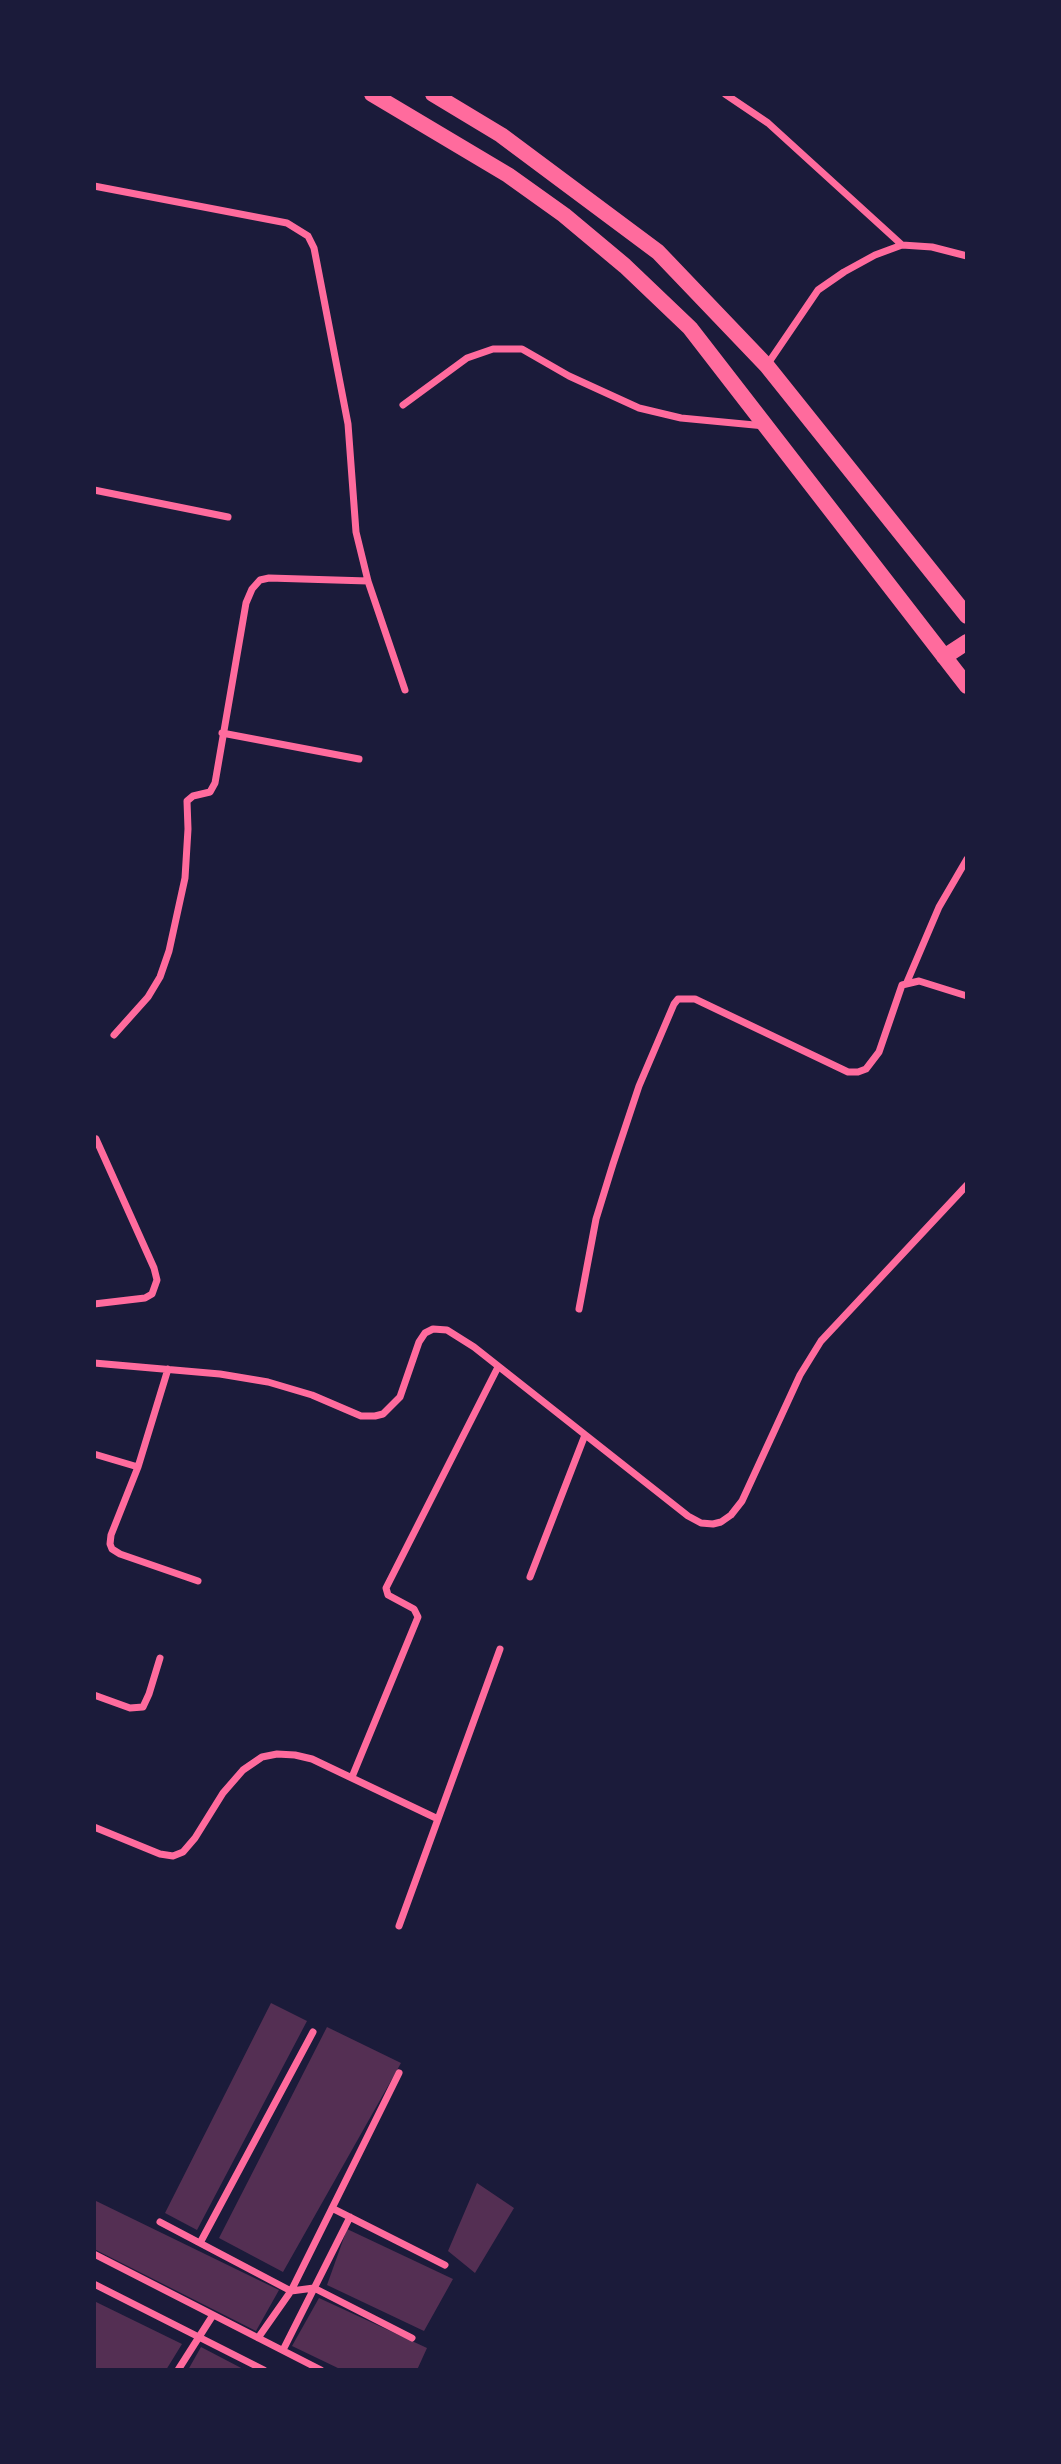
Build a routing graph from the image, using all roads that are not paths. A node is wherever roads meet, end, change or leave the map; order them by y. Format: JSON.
{"nodes":[{"id":1,"x":372,"y":94,"type":"edge"},
{"id":2,"x":433,"y":94,"type":"edge"},
{"id":3,"x":725,"y":94,"type":"edge"},
{"id":4,"x":94,"y":186,"type":"edge"},
{"id":5,"x":902,"y":245,"type":"junction"},
{"id":6,"x":967,"y":256,"type":"edge"},
{"id":7,"x":767,"y":366,"type":"junction"},
{"id":8,"x":403,"y":405,"type":"dead end"},
{"id":9,"x":768,"y":427,"type":"junction"},
{"id":10,"x":94,"y":490,"type":"edge"},
{"id":11,"x":228,"y":517,"type":"dead end"},
{"id":12,"x":368,"y":581,"type":"junction"},
{"id":13,"x":967,"y":616,"type":"edge"},
{"id":14,"x":967,"y":642,"type":"edge"},
{"id":15,"x":944,"y":657,"type":"junction"},
{"id":16,"x":967,"y":686,"type":"edge"},
{"id":17,"x":405,"y":690,"type":"dead end"},
{"id":18,"x":222,"y":733,"type":"junction"},
{"id":19,"x":359,"y":759,"type":"dead end"},
{"id":20,"x":967,"y":859,"type":"edge"},
{"id":21,"x":906,"y":982,"type":"junction"},
{"id":22,"x":967,"y":996,"type":"edge"},
{"id":23,"x":114,"y":1035,"type":"dead end"},
{"id":24,"x":96,"y":1139,"type":"edge"},
{"id":25,"x":967,"y":1185,"type":"edge"},
{"id":26,"x":94,"y":1304,"type":"edge"},
{"id":27,"x":579,"y":1309,"type":"dead end"},
{"id":28,"x":94,"y":1363,"type":"edge"},
{"id":29,"x":498,"y":1367,"type":"junction"},
{"id":30,"x":169,"y":1369,"type":"junction"},
{"id":31,"x":584,"y":1435,"type":"junction"},
{"id":32,"x":94,"y":1454,"type":"edge"},
{"id":33,"x":138,"y":1467,"type":"junction"},
{"id":34,"x":530,"y":1577,"type":"dead end"},
{"id":35,"x":198,"y":1581,"type":"dead end"},
{"id":36,"x":500,"y":1649,"type":"dead end"},
{"id":37,"x":160,"y":1658,"type":"dead end"},
{"id":38,"x":94,"y":1695,"type":"edge"},
{"id":39,"x":352,"y":1777,"type":"junction"},
{"id":40,"x":438,"y":1819,"type":"junction"},
{"id":41,"x":94,"y":1827,"type":"edge"},
{"id":42,"x":399,"y":1926,"type":"dead end"},
{"id":43,"x":313,"y":2032,"type":"dead end"},
{"id":44,"x":399,"y":2073,"type":"dead end"},
{"id":45,"x":332,"y":2208,"type":"junction"},
{"id":46,"x":350,"y":2217,"type":"junction"},
{"id":47,"x":160,"y":2222,"type":"dead end"},
{"id":48,"x":200,"y":2243,"type":"junction"},
{"id":49,"x":94,"y":2254,"type":"edge"},
{"id":50,"x":445,"y":2265,"type":"dead end"},
{"id":51,"x":94,"y":2284,"type":"edge"},
{"id":52,"x":314,"y":2288,"type":"junction"},
{"id":53,"x":291,"y":2291,"type":"junction"},
{"id":54,"x":213,"y":2315,"type":"junction"},
{"id":55,"x":198,"y":2336,"type":"junction"},
{"id":56,"x":258,"y":2337,"type":"junction"},
{"id":57,"x":412,"y":2338,"type":"dead end"},
{"id":58,"x":283,"y":2350,"type":"junction"},
{"id":59,"x":178,"y":2370,"type":"edge"},
{"id":60,"x":264,"y":2370,"type":"edge"},
{"id":61,"x":321,"y":2370,"type":"edge"}],
"edges":[{"from":1,"to":9,"type":"highway"},
{"from":2,"to":7,"type":"highway"},
{"from":3,"to":5,"type":"street"},
{"from":4,"to":12,"type":"street"},
{"from":5,"to":6,"type":"street"},
{"from":5,"to":7,"type":"street"},
{"from":7,"to":13,"type":"highway"},
{"from":8,"to":9,"type":"street"},
{"from":9,"to":15,"type":"highway"},
{"from":10,"to":11,"type":"street"},
{"from":12,"to":17,"type":"street"},
{"from":12,"to":18,"type":"street"},
{"from":14,"to":15,"type":"highway"},
{"from":15,"to":16,"type":"highway"},
{"from":18,"to":19,"type":"street"},
{"from":18,"to":23,"type":"street"},
{"from":20,"to":21,"type":"street"},
{"from":21,"to":22,"type":"street"},
{"from":21,"to":27,"type":"street"},
{"from":24,"to":26,"type":"street"},
{"from":25,"to":31,"type":"street"},
{"from":28,"to":30,"type":"street"},
{"from":29,"to":30,"type":"street"},
{"from":29,"to":31,"type":"street"},
{"from":29,"to":39,"type":"street"},
{"from":30,"to":33,"type":"street"},
{"from":31,"to":34,"type":"street"},
{"from":32,"to":33,"type":"street"},
{"from":33,"to":35,"type":"street"},
{"from":36,"to":40,"type":"street"},
{"from":37,"to":38,"type":"street"},
{"from":39,"to":40,"type":"street"},
{"from":39,"to":41,"type":"street"},
{"from":40,"to":42,"type":"street"},
{"from":43,"to":48,"type":"street"},
{"from":44,"to":45,"type":"street"},
{"from":45,"to":46,"type":"street"},
{"from":45,"to":53,"type":"street"},
{"from":46,"to":50,"type":"street"},
{"from":46,"to":52,"type":"street"},
{"from":47,"to":48,"type":"street"},
{"from":48,"to":53,"type":"street"},
{"from":49,"to":54,"type":"street"},
{"from":51,"to":55,"type":"street"},
{"from":52,"to":53,"type":"street"},
{"from":52,"to":57,"type":"street"},
{"from":52,"to":58,"type":"street"},
{"from":53,"to":56,"type":"street"},
{"from":54,"to":55,"type":"street"},
{"from":54,"to":56,"type":"street"},
{"from":55,"to":59,"type":"street"},
{"from":55,"to":60,"type":"street"},
{"from":56,"to":58,"type":"street"},
{"from":58,"to":61,"type":"street"}]}
